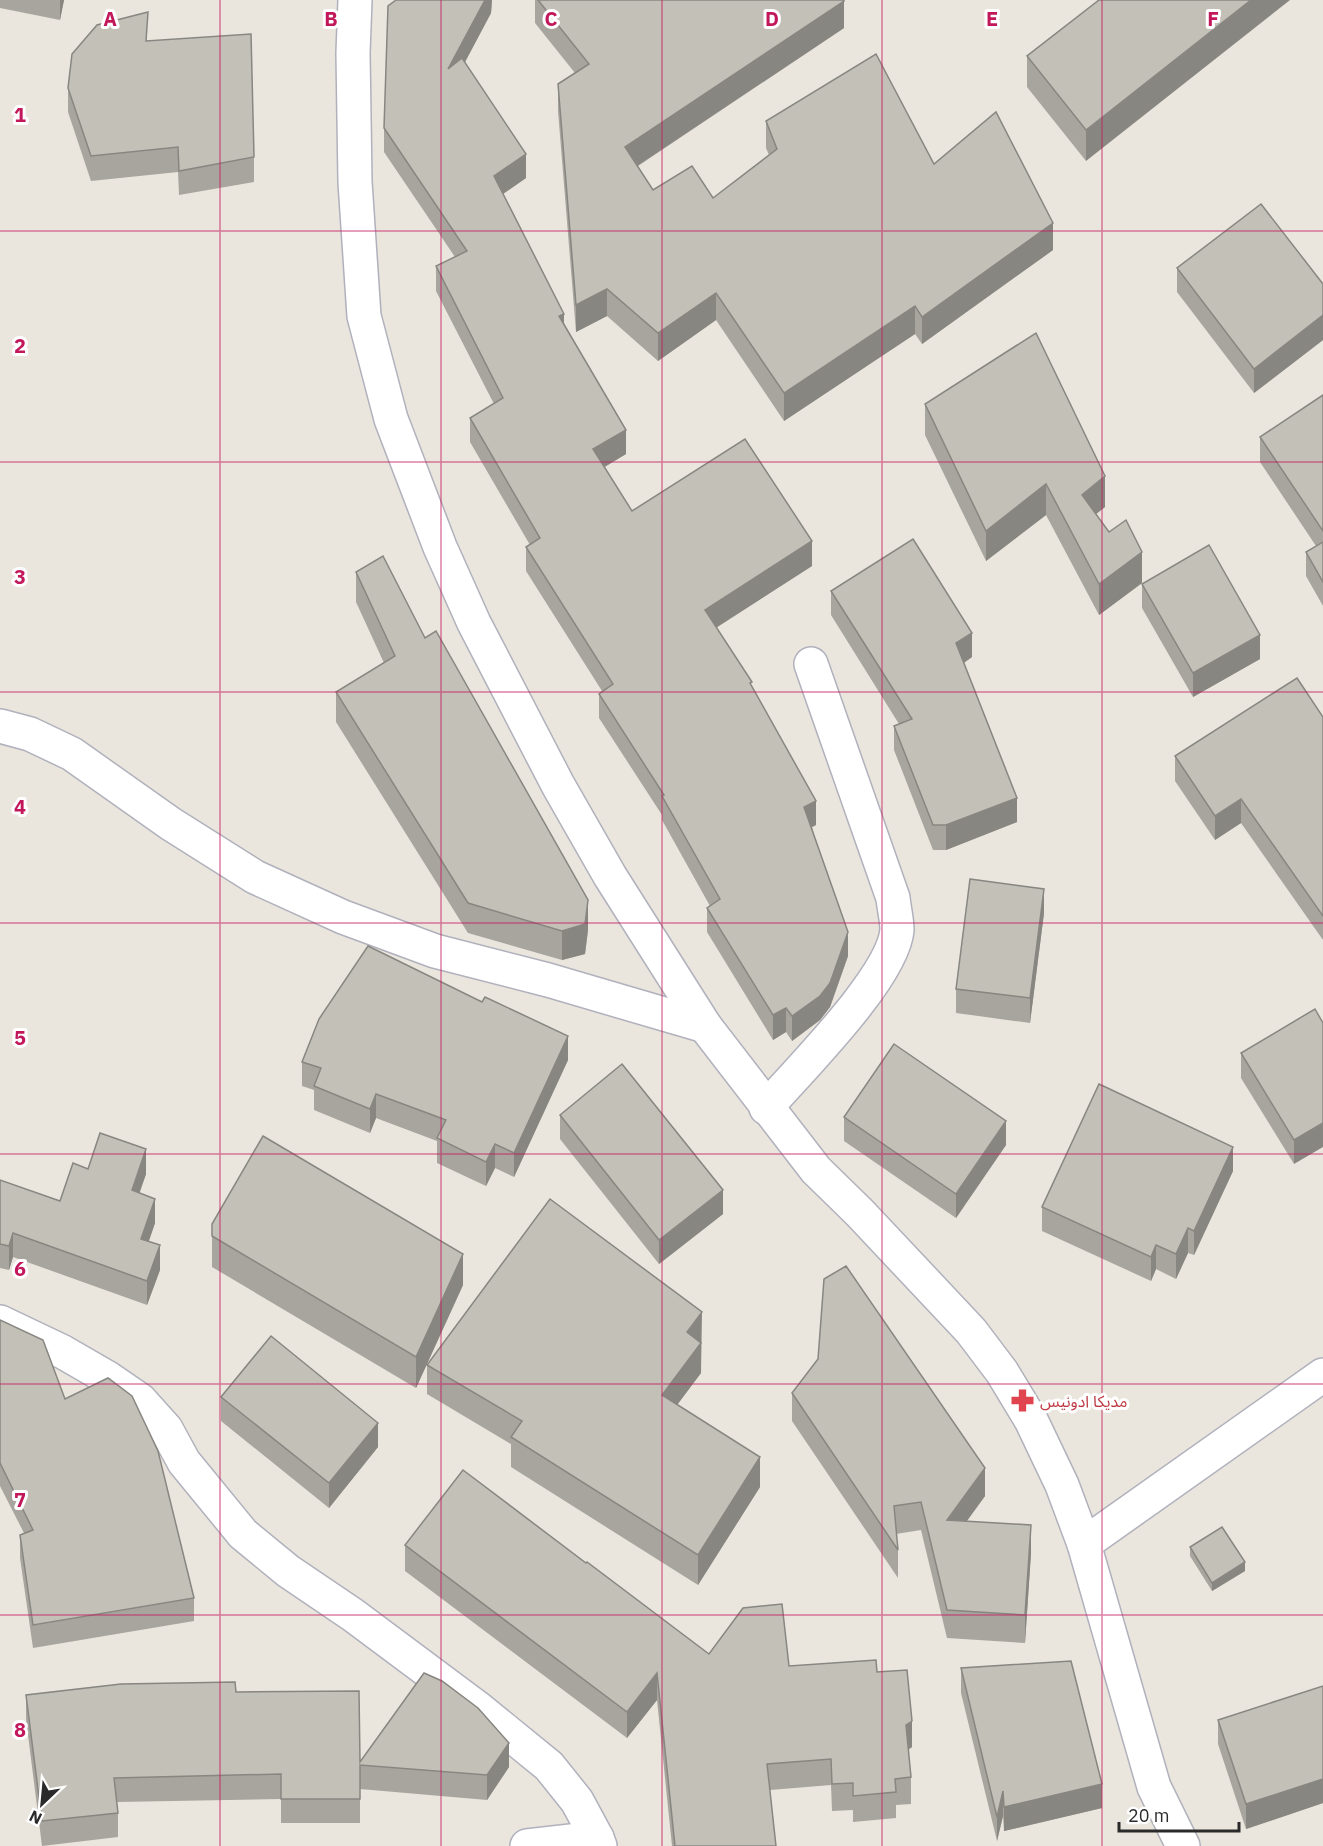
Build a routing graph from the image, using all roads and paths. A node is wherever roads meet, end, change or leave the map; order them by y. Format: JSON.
{"nodes":[{"id":1,"x":355,"y":0,"type":"edge"},
{"id":2,"x":811,"y":664,"type":"dead end"},
{"id":3,"x":0,"y":726,"type":"edge"},
{"id":4,"x":705,"y":1026,"type":"junction"},
{"id":5,"x":766,"y":1108,"type":"junction"},
{"id":6,"x":0,"y":1322,"type":"edge"},
{"id":7,"x":1323,"y":1375,"type":"edge"},
{"id":8,"x":1084,"y":1544,"type":"junction"},
{"id":9,"x":599,"y":1842,"type":"edge"},
{"id":10,"x":526,"y":1846,"type":"edge"},
{"id":11,"x":1183,"y":1846,"type":"edge"}],
"edges":[{"from":1,"to":4,"type":"street"},
{"from":2,"to":5,"type":"street"},
{"from":3,"to":4,"type":"street"},
{"from":4,"to":5,"type":"street"},
{"from":5,"to":8,"type":"street"},
{"from":6,"to":9,"type":"street"},
{"from":7,"to":8,"type":"street"},
{"from":8,"to":11,"type":"street"},
{"from":9,"to":10,"type":"street"}]}
